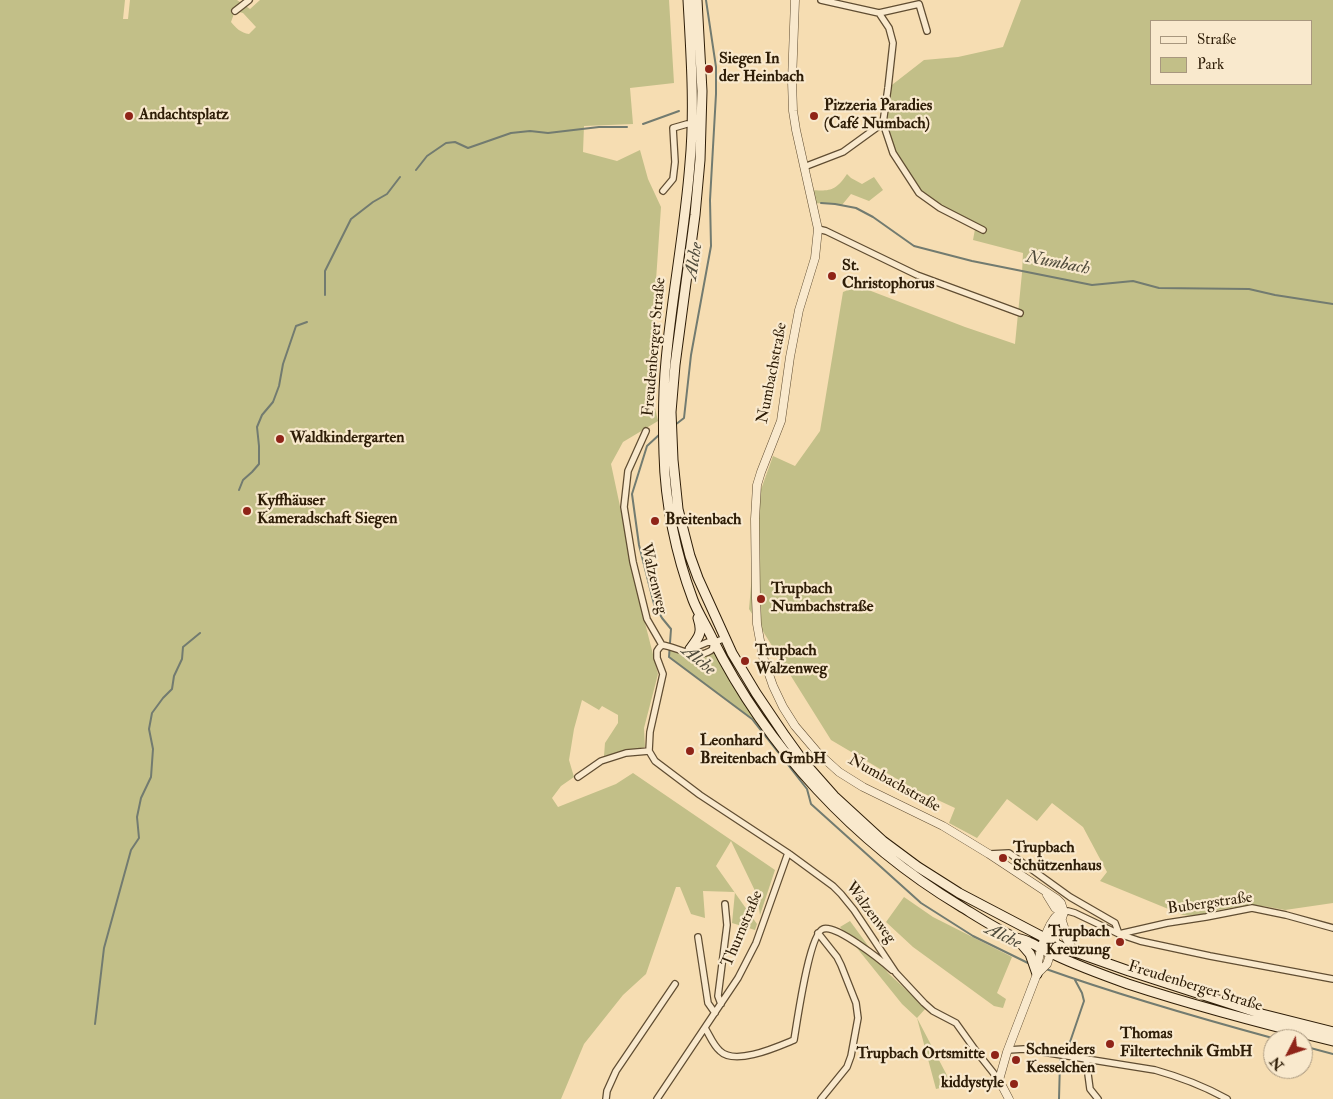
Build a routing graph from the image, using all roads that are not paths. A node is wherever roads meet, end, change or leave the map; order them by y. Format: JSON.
{"nodes":[{"id":1,"x":249,"y":0,"type":"edge"},
{"id":2,"x":688,"y":0,"type":"edge"},
{"id":3,"x":697,"y":0,"type":"edge"},
{"id":4,"x":795,"y":0,"type":"edge"},
{"id":5,"x":821,"y":0,"type":"edge"},
{"id":6,"x":235,"y":10,"type":"dead end"},
{"id":7,"x":879,"y":13,"type":"junction"},
{"id":8,"x":927,"y":31,"type":"dead end"},
{"id":9,"x":883,"y":123,"type":"junction"},
{"id":10,"x":692,"y":124,"type":"junction"},
{"id":11,"x":804,"y":167,"type":"junction"},
{"id":12,"x":664,"y":191,"type":"dead end"},
{"id":13,"x":818,"y":230,"type":"junction"},
{"id":14,"x":983,"y":230,"type":"dead end"},
{"id":15,"x":1020,"y":313,"type":"dead end"},
{"id":16,"x":668,"y":430,"type":"junction"},
{"id":17,"x":646,"y":431,"type":"dead end"},
{"id":18,"x":694,"y":603,"type":"junction"},
{"id":19,"x":725,"y":638,"type":"junction"},
{"id":20,"x":715,"y":643,"type":"junction"},
{"id":21,"x":662,"y":645,"type":"junction"},
{"id":22,"x":689,"y":650,"type":"junction"},
{"id":23,"x":649,"y":751,"type":"junction"},
{"id":24,"x":578,"y":778,"type":"dead end"},
{"id":25,"x":788,"y":853,"type":"junction"},
{"id":26,"x":989,"y":854,"type":"junction"},
{"id":27,"x":725,"y":904,"type":"dead end"},
{"id":28,"x":1064,"y":912,"type":"junction"},
{"id":29,"x":1062,"y":921,"type":"junction"},
{"id":30,"x":1333,"y":928,"type":"edge"},
{"id":31,"x":818,"y":933,"type":"junction"},
{"id":32,"x":1118,"y":934,"type":"junction"},
{"id":33,"x":698,"y":937,"type":"dead end"},
{"id":34,"x":1014,"y":937,"type":"junction"},
{"id":35,"x":1049,"y":940,"type":"junction"},
{"id":36,"x":1042,"y":949,"type":"junction"},
{"id":37,"x":1074,"y":951,"type":"junction"},
{"id":38,"x":1050,"y":954,"type":"junction"},
{"id":39,"x":1035,"y":961,"type":"junction"},
{"id":40,"x":896,"y":973,"type":"junction"},
{"id":41,"x":1037,"y":974,"type":"junction"},
{"id":42,"x":1333,"y":979,"type":"edge"},
{"id":43,"x":675,"y":984,"type":"dead end"},
{"id":44,"x":721,"y":1004,"type":"junction"},
{"id":45,"x":715,"y":1013,"type":"junction"},
{"id":46,"x":705,"y":1028,"type":"junction"},
{"id":47,"x":1333,"y":1032,"type":"edge"},
{"id":48,"x":1333,"y":1042,"type":"edge"},
{"id":49,"x":1008,"y":1050,"type":"junction"},
{"id":50,"x":1086,"y":1059,"type":"junction"},
{"id":51,"x":999,"y":1080,"type":"junction"},
{"id":52,"x":606,"y":1099,"type":"edge"},
{"id":53,"x":657,"y":1099,"type":"edge"},
{"id":54,"x":821,"y":1099,"type":"edge"},
{"id":55,"x":1009,"y":1099,"type":"edge"},
{"id":56,"x":1098,"y":1099,"type":"edge"},
{"id":57,"x":1227,"y":1099,"type":"edge"}],
"edges":[{"from":1,"to":6,"type":"street"},
{"from":2,"to":10,"type":"main road","name":"Freudenberger Straße"},
{"from":3,"to":16,"type":"main road","name":"Freudenberger Straße"},
{"from":4,"to":11,"type":"street","name":"Numbachstraße"},
{"from":5,"to":7,"type":"street"},
{"from":7,"to":8,"type":"street"},
{"from":7,"to":9,"type":"street"},
{"from":9,"to":11,"type":"street"},
{"from":9,"to":14,"type":"street"},
{"from":10,"to":12,"type":"street"},
{"from":10,"to":16,"type":"main road","name":"Freudenberger Straße"},
{"from":11,"to":13,"type":"street","name":"Numbachstraße"},
{"from":13,"to":15,"type":"street"},
{"from":13,"to":26,"type":"street","name":"Numbachstraße"},
{"from":16,"to":18,"type":"main road","name":"Freudenberger Straße"},
{"from":16,"to":19,"type":"main road","name":"Freudenberger Straße"},
{"from":17,"to":21,"type":"street","name":"Walzenweg"},
{"from":18,"to":20,"type":"main road","name":"Freudenberger Straße"},
{"from":18,"to":22,"type":"main road"},
{"from":19,"to":20,"type":"street"},
{"from":19,"to":35,"type":"main road","name":"Freudenberger Straße"},
{"from":20,"to":22,"type":"street"},
{"from":20,"to":22,"type":"street"},
{"from":20,"to":34,"type":"main road","name":"Freudenberger Straße"},
{"from":21,"to":22,"type":"street"},
{"from":21,"to":23,"type":"street"},
{"from":23,"to":24,"type":"street"},
{"from":23,"to":25,"type":"street","name":"Walzenweg"},
{"from":25,"to":40,"type":"street","name":"Walzenweg"},
{"from":25,"to":44,"type":"street","name":"Thurnstraße"},
{"from":26,"to":28,"type":"street","name":"Numbachstraße"},
{"from":26,"to":32,"type":"street"},
{"from":27,"to":44,"type":"street"},
{"from":28,"to":29,"type":"street"},
{"from":28,"to":32,"type":"street","name":"Freudenberger Straße"},
{"from":28,"to":35,"type":"street"},
{"from":29,"to":35,"type":"street"},
{"from":29,"to":37,"type":"street"},
{"from":30,"to":32,"type":"street","name":"Bubergstraße"},
{"from":31,"to":40,"type":"street"},
{"from":31,"to":46,"type":"street"},
{"from":31,"to":54,"type":"street"},
{"from":32,"to":42,"type":"street","name":"Freudenberger Straße"},
{"from":33,"to":45,"type":"street","name":"Thurnstraße"},
{"from":34,"to":36,"type":"main road","name":"Freudenberger Straße"},
{"from":34,"to":39,"type":"main road"},
{"from":35,"to":36,"type":"street"},
{"from":35,"to":37,"type":"main road","name":"Freudenberger Straße"},
{"from":35,"to":38,"type":"street"},
{"from":36,"to":38,"type":"main road","name":"Freudenberger Straße"},
{"from":36,"to":39,"type":"street"},
{"from":37,"to":47,"type":"main road","name":"Freudenberger Straße"},
{"from":38,"to":41,"type":"street"},
{"from":38,"to":48,"type":"main road","name":"Freudenberger Straße"},
{"from":39,"to":41,"type":"main road"},
{"from":40,"to":51,"type":"street","name":"Walzenweg"},
{"from":41,"to":49,"type":"street"},
{"from":43,"to":52,"type":"street"},
{"from":44,"to":45,"type":"street","name":"Thurnstraße"},
{"from":45,"to":46,"type":"street","name":"Thurnstraße"},
{"from":46,"to":53,"type":"street","name":"Thurnstraße"},
{"from":49,"to":50,"type":"street"},
{"from":49,"to":51,"type":"street"},
{"from":50,"to":56,"type":"street"},
{"from":50,"to":57,"type":"street"},
{"from":51,"to":55,"type":"street"}]}
